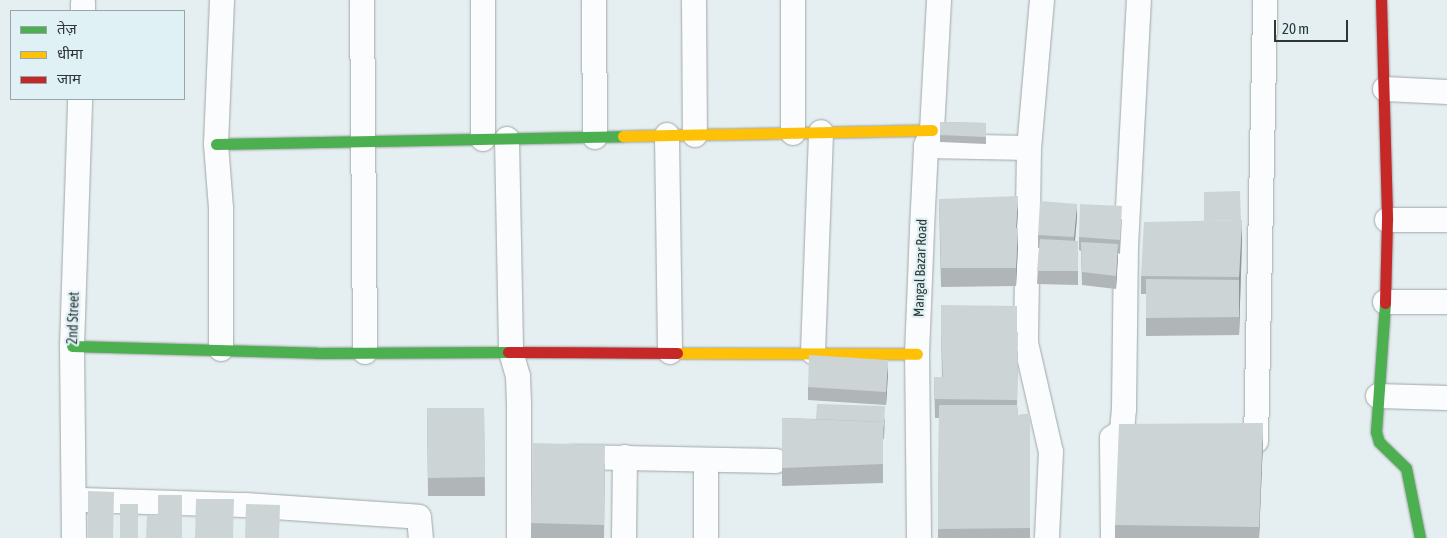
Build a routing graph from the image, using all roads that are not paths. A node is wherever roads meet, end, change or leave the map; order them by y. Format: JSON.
{"nodes":[{"id":1,"x":222,"y":0,"type":"edge"},
{"id":2,"x":362,"y":0,"type":"edge"},
{"id":3,"x":483,"y":0,"type":"edge"},
{"id":4,"x":594,"y":0,"type":"edge"},
{"id":5,"x":694,"y":0,"type":"edge"},
{"id":6,"x":793,"y":0,"type":"edge"},
{"id":7,"x":939,"y":0,"type":"edge"},
{"id":8,"x":1042,"y":0,"type":"edge"},
{"id":9,"x":1139,"y":0,"type":"edge"},
{"id":10,"x":1265,"y":0,"type":"edge"},
{"id":11,"x":1381,"y":0,"type":"edge"},
{"id":12,"x":1385,"y":89,"type":"junction"},
{"id":13,"x":1447,"y":92,"type":"edge"},
{"id":14,"x":80,"y":100,"type":"edge"},
{"id":15,"x":821,"y":132,"type":"junction"},
{"id":16,"x":793,"y":133,"type":"junction"},
{"id":17,"x":667,"y":135,"type":"junction"},
{"id":18,"x":695,"y":135,"type":"junction"},
{"id":19,"x":595,"y":137,"type":"junction"},
{"id":20,"x":929,"y":138,"type":"junction"},
{"id":21,"x":483,"y":139,"type":"junction"},
{"id":22,"x":507,"y":139,"type":"junction"},
{"id":23,"x":363,"y":142,"type":"junction"},
{"id":24,"x":216,"y":144,"type":"junction"},
{"id":25,"x":1030,"y":148,"type":"junction"},
{"id":26,"x":1387,"y":220,"type":"junction"},
{"id":27,"x":1447,"y":220,"type":"edge"},
{"id":28,"x":1385,"y":302,"type":"junction"},
{"id":29,"x":1447,"y":302,"type":"edge"},
{"id":30,"x":72,"y":346,"type":"junction"},
{"id":31,"x":221,"y":349,"type":"junction"},
{"id":32,"x":365,"y":352,"type":"junction"},
{"id":33,"x":511,"y":352,"type":"junction"},
{"id":34,"x":670,"y":352,"type":"junction"},
{"id":35,"x":813,"y":352,"type":"junction"},
{"id":36,"x":917,"y":354,"type":"junction"},
{"id":37,"x":1378,"y":396,"type":"junction"},
{"id":38,"x":1447,"y":398,"type":"edge"},
{"id":39,"x":1256,"y":441,"type":"edge"},
{"id":40,"x":535,"y":457,"type":"junction"},
{"id":41,"x":625,"y":457,"type":"junction"},
{"id":42,"x":706,"y":461,"type":"junction"},
{"id":43,"x":776,"y":461,"type":"dead end"},
{"id":44,"x":76,"y":500,"type":"junction"},
{"id":45,"x":74,"y":538,"type":"edge"},
{"id":46,"x":421,"y":538,"type":"edge"},
{"id":47,"x":519,"y":538,"type":"edge"},
{"id":48,"x":624,"y":538,"type":"edge"},
{"id":49,"x":706,"y":538,"type":"edge"},
{"id":50,"x":919,"y":538,"type":"edge"},
{"id":51,"x":1047,"y":538,"type":"edge"},
{"id":52,"x":1112,"y":538,"type":"edge"},
{"id":53,"x":1420,"y":538,"type":"edge"}],
"edges":[{"from":1,"to":24,"type":"street"},
{"from":2,"to":23,"type":"street"},
{"from":3,"to":21,"type":"street"},
{"from":4,"to":19,"type":"street"},
{"from":5,"to":18,"type":"street"},
{"from":6,"to":16,"type":"street"},
{"from":7,"to":20,"type":"street","name":"Mangal Bazar Road"},
{"from":8,"to":25,"type":"street"},
{"from":9,"to":52,"type":"street"},
{"from":10,"to":39,"type":"street"},
{"from":11,"to":12,"type":"street"},
{"from":12,"to":13,"type":"street"},
{"from":12,"to":26,"type":"street"},
{"from":14,"to":30,"type":"street","name":"2nd Street"},
{"from":15,"to":16,"type":"street"},
{"from":15,"to":20,"type":"street"},
{"from":15,"to":35,"type":"street"},
{"from":16,"to":18,"type":"street"},
{"from":17,"to":18,"type":"street"},
{"from":17,"to":19,"type":"street"},
{"from":17,"to":34,"type":"street"},
{"from":19,"to":22,"type":"street"},
{"from":20,"to":25,"type":"street"},
{"from":20,"to":36,"type":"street","name":"Mangal Bazar Road"},
{"from":21,"to":22,"type":"street"},
{"from":21,"to":23,"type":"street"},
{"from":22,"to":33,"type":"street"},
{"from":23,"to":24,"type":"street"},
{"from":23,"to":32,"type":"street"},
{"from":24,"to":31,"type":"street"},
{"from":25,"to":51,"type":"street"},
{"from":26,"to":27,"type":"street"},
{"from":26,"to":28,"type":"street"},
{"from":28,"to":29,"type":"street"},
{"from":28,"to":37,"type":"street"},
{"from":30,"to":31,"type":"street"},
{"from":30,"to":44,"type":"street","name":"2nd Street"},
{"from":31,"to":32,"type":"street"},
{"from":32,"to":33,"type":"street"},
{"from":33,"to":34,"type":"street"},
{"from":33,"to":40,"type":"street"},
{"from":34,"to":35,"type":"street"},
{"from":35,"to":36,"type":"street"},
{"from":36,"to":50,"type":"street","name":"Mangal Bazar Road"},
{"from":37,"to":38,"type":"street"},
{"from":37,"to":53,"type":"street"},
{"from":40,"to":41,"type":"street"},
{"from":40,"to":47,"type":"street"},
{"from":41,"to":42,"type":"street"},
{"from":41,"to":48,"type":"street"},
{"from":42,"to":43,"type":"street"},
{"from":42,"to":49,"type":"street"},
{"from":44,"to":45,"type":"street","name":"2nd Street"},
{"from":44,"to":46,"type":"street"}]}
